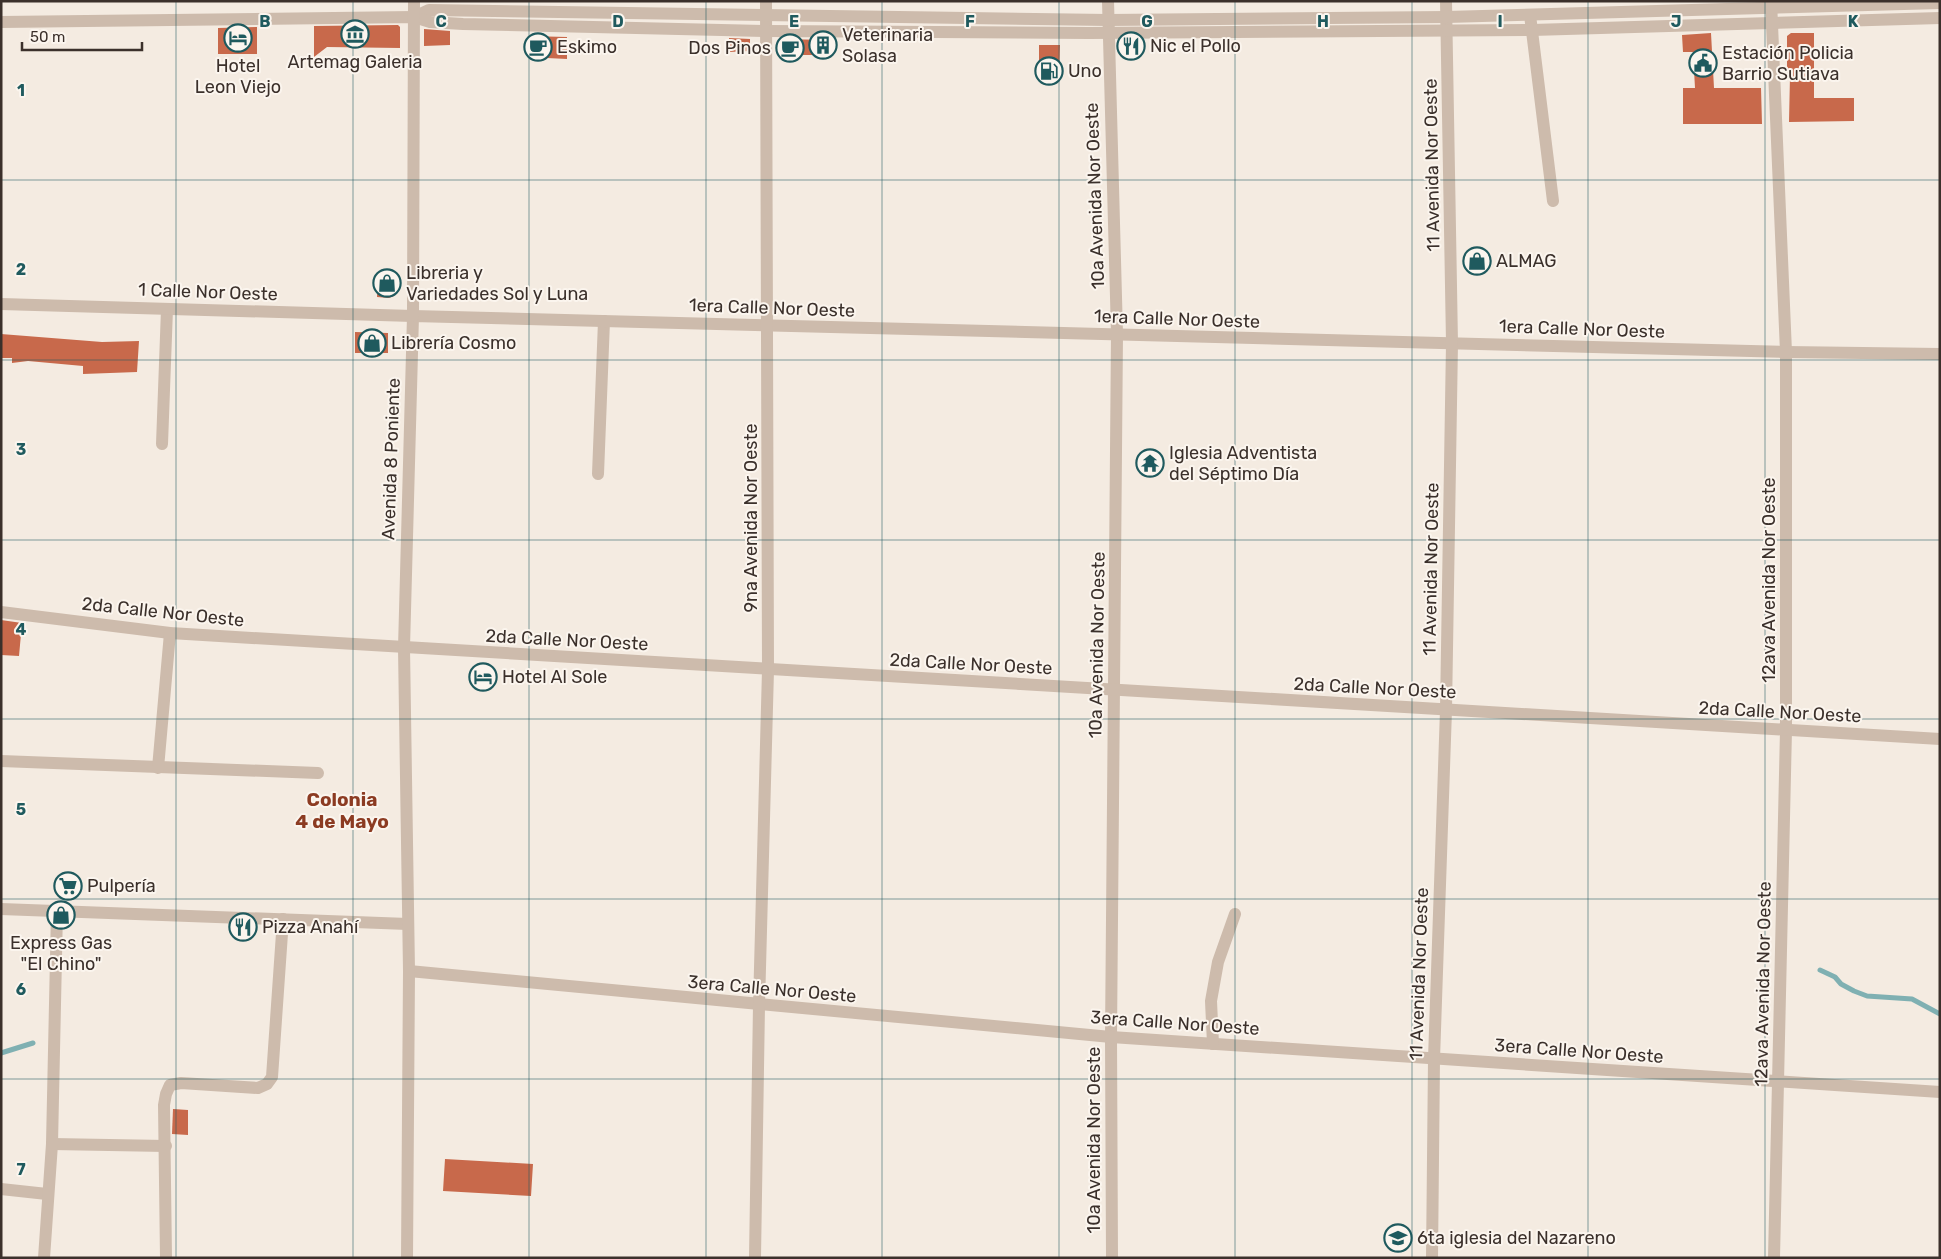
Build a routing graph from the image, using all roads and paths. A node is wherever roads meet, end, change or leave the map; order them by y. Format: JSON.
{"nodes":[{"id":1,"x":414,"y":1,"type":"edge"},
{"id":2,"x":766,"y":1,"type":"edge"},
{"id":3,"x":1108,"y":1,"type":"edge"},
{"id":4,"x":1446,"y":1,"type":"edge"},
{"id":5,"x":1934,"y":3,"type":"edge"},
{"id":6,"x":1771,"y":4,"type":"edge"},
{"id":7,"x":1868,"y":5,"type":"junction"},
{"id":8,"x":538,"y":11,"type":"junction"},
{"id":9,"x":1658,"y":11,"type":"junction"},
{"id":10,"x":688,"y":14,"type":"junction"},
{"id":11,"x":1530,"y":14,"type":"junction"},
{"id":12,"x":766,"y":16,"type":"junction"},
{"id":13,"x":894,"y":16,"type":"junction"},
{"id":14,"x":414,"y":17,"type":"junction"},
{"id":15,"x":1335,"y":17,"type":"junction"},
{"id":16,"x":1447,"y":17,"type":"junction"},
{"id":17,"x":1238,"y":18,"type":"junction"},
{"id":18,"x":1934,"y":18,"type":"edge"},
{"id":19,"x":1868,"y":20,"type":"junction"},
{"id":20,"x":1,"y":22,"type":"edge"},
{"id":21,"x":1772,"y":22,"type":"junction"},
{"id":22,"x":538,"y":25,"type":"junction"},
{"id":23,"x":1657,"y":26,"type":"junction"},
{"id":24,"x":1108,"y":27,"type":"junction"},
{"id":25,"x":688,"y":29,"type":"junction"},
{"id":26,"x":1532,"y":30,"type":"junction"},
{"id":27,"x":766,"y":31,"type":"junction"},
{"id":28,"x":1335,"y":31,"type":"junction"},
{"id":29,"x":894,"y":32,"type":"junction"},
{"id":30,"x":1239,"y":32,"type":"junction"},
{"id":31,"x":1447,"y":32,"type":"junction"},
{"id":32,"x":1553,"y":201,"type":"dead end"},
{"id":33,"x":1,"y":304,"type":"edge"},
{"id":34,"x":167,"y":308,"type":"junction"},
{"id":35,"x":413,"y":316,"type":"junction"},
{"id":36,"x":604,"y":321,"type":"junction"},
{"id":37,"x":768,"y":325,"type":"junction"},
{"id":38,"x":1117,"y":334,"type":"junction"},
{"id":39,"x":1452,"y":343,"type":"junction"},
{"id":40,"x":1786,"y":352,"type":"junction"},
{"id":41,"x":1940,"y":354,"type":"edge"},
{"id":42,"x":162,"y":444,"type":"dead end"},
{"id":43,"x":598,"y":474,"type":"dead end"},
{"id":44,"x":1,"y":612,"type":"edge"},
{"id":45,"x":170,"y":633,"type":"junction"},
{"id":46,"x":404,"y":648,"type":"junction"},
{"id":47,"x":768,"y":670,"type":"junction"},
{"id":48,"x":1115,"y":690,"type":"junction"},
{"id":49,"x":1446,"y":710,"type":"junction"},
{"id":50,"x":1786,"y":730,"type":"junction"},
{"id":51,"x":1940,"y":740,"type":"edge"},
{"id":52,"x":1,"y":761,"type":"edge"},
{"id":53,"x":158,"y":768,"type":"junction"},
{"id":54,"x":318,"y":773,"type":"dead end"},
{"id":55,"x":1,"y":909,"type":"edge"},
{"id":56,"x":57,"y":911,"type":"junction"},
{"id":57,"x":1236,"y":914,"type":"dead end"},
{"id":58,"x":283,"y":920,"type":"junction"},
{"id":59,"x":408,"y":924,"type":"junction"},
{"id":60,"x":409,"y":971,"type":"junction"},
{"id":61,"x":759,"y":1005,"type":"junction"},
{"id":62,"x":1111,"y":1037,"type":"junction"},
{"id":63,"x":1213,"y":1044,"type":"junction"},
{"id":64,"x":1434,"y":1059,"type":"junction"},
{"id":65,"x":1778,"y":1082,"type":"junction"},
{"id":66,"x":1940,"y":1092,"type":"edge"},
{"id":67,"x":52,"y":1144,"type":"junction"},
{"id":68,"x":166,"y":1146,"type":"junction"},
{"id":69,"x":1,"y":1189,"type":"edge"},
{"id":70,"x":48,"y":1194,"type":"junction"},
{"id":71,"x":44,"y":1258,"type":"edge"},
{"id":72,"x":166,"y":1258,"type":"edge"},
{"id":73,"x":406,"y":1258,"type":"edge"},
{"id":74,"x":755,"y":1258,"type":"edge"},
{"id":75,"x":1112,"y":1258,"type":"edge"},
{"id":76,"x":1432,"y":1258,"type":"edge"},
{"id":77,"x":1774,"y":1258,"type":"edge"}],
"edges":[{"from":1,"to":14,"type":"street","name":"Avenida 8 Poniente"},
{"from":2,"to":12,"type":"street","name":"9na Avenida Nor Oeste"},
{"from":3,"to":24,"type":"street","name":"10a Avenida Nor Oeste"},
{"from":4,"to":16,"type":"street","name":"11 Avenida Nor Oeste"},
{"from":5,"to":7,"type":"street"},
{"from":5,"to":18,"type":"street"},
{"from":6,"to":7,"type":"street"},
{"from":6,"to":9,"type":"street"},
{"from":6,"to":21,"type":"street","name":"12ava Avenida Nor Oeste"},
{"from":7,"to":19,"type":"street"},
{"from":8,"to":10,"type":"street"},
{"from":8,"to":14,"type":"street"},
{"from":8,"to":22,"type":"street"},
{"from":9,"to":11,"type":"street"},
{"from":9,"to":23,"type":"street"},
{"from":10,"to":12,"type":"street"},
{"from":10,"to":25,"type":"street"},
{"from":11,"to":16,"type":"street"},
{"from":11,"to":26,"type":"street"},
{"from":12,"to":13,"type":"street"},
{"from":12,"to":27,"type":"street","name":"9na Avenida Nor Oeste"},
{"from":13,"to":24,"type":"street"},
{"from":13,"to":29,"type":"street"},
{"from":14,"to":20,"type":"street"},
{"from":14,"to":22,"type":"street"},
{"from":14,"to":35,"type":"street","name":"Avenida 8 Poniente"},
{"from":15,"to":16,"type":"street"},
{"from":15,"to":17,"type":"street"},
{"from":15,"to":28,"type":"street"},
{"from":16,"to":31,"type":"street","name":"11 Avenida Nor Oeste"},
{"from":17,"to":24,"type":"street"},
{"from":17,"to":30,"type":"street"},
{"from":18,"to":19,"type":"street"},
{"from":19,"to":21,"type":"street"},
{"from":21,"to":23,"type":"street"},
{"from":21,"to":40,"type":"street","name":"12ava Avenida Nor Oeste"},
{"from":22,"to":25,"type":"street"},
{"from":23,"to":26,"type":"street"},
{"from":24,"to":29,"type":"street"},
{"from":24,"to":30,"type":"street"},
{"from":24,"to":38,"type":"street","name":"10a Avenida Nor Oeste"},
{"from":25,"to":27,"type":"street"},
{"from":26,"to":31,"type":"street"},
{"from":26,"to":32,"type":"street"},
{"from":27,"to":29,"type":"street"},
{"from":27,"to":37,"type":"street","name":"9na Avenida Nor Oeste"},
{"from":28,"to":30,"type":"street"},
{"from":28,"to":31,"type":"street"},
{"from":31,"to":39,"type":"street","name":"11 Avenida Nor Oeste"},
{"from":33,"to":34,"type":"street","name":"1 Calle Nor Oeste"},
{"from":34,"to":35,"type":"street","name":"1 Calle Nor Oeste"},
{"from":34,"to":42,"type":"street"},
{"from":35,"to":36,"type":"street","name":"1era Calle Nor Oeste"},
{"from":35,"to":46,"type":"street","name":"Avenida 8 Poniente"},
{"from":36,"to":37,"type":"street","name":"1era Calle Nor Oeste"},
{"from":36,"to":43,"type":"street"},
{"from":37,"to":38,"type":"street","name":"1era Calle Nor Oeste"},
{"from":37,"to":47,"type":"street","name":"9na Avenida Nor Oeste"},
{"from":38,"to":39,"type":"street","name":"1era Calle Nor Oeste"},
{"from":38,"to":48,"type":"street","name":"10a Avenida Nor Oeste"},
{"from":39,"to":40,"type":"street","name":"1era Calle Nor Oeste"},
{"from":39,"to":49,"type":"street","name":"11 Avenida Nor Oeste"},
{"from":40,"to":41,"type":"street","name":"1era Calle Nor Oeste"},
{"from":40,"to":50,"type":"street","name":"12ava Avenida Nor Oeste"},
{"from":44,"to":45,"type":"street","name":"2da Calle Nor Oeste"},
{"from":45,"to":46,"type":"street","name":"2da Calle Nor Oeste"},
{"from":45,"to":53,"type":"street"},
{"from":46,"to":47,"type":"street","name":"2da Calle Nor Oeste"},
{"from":46,"to":59,"type":"street","name":"Avenida 8 Poniente"},
{"from":47,"to":48,"type":"street","name":"2da Calle Nor Oeste"},
{"from":47,"to":61,"type":"street","name":"9na Avenida Nor Oeste"},
{"from":48,"to":49,"type":"street","name":"2da Calle Nor Oeste"},
{"from":48,"to":62,"type":"street","name":"10a Avenida Nor Oeste"},
{"from":49,"to":50,"type":"street","name":"2da Calle Nor Oeste"},
{"from":49,"to":64,"type":"street","name":"11 Avenida Nor Oeste"},
{"from":50,"to":51,"type":"street","name":"2da Calle Nor Oeste"},
{"from":50,"to":65,"type":"street","name":"12ava Avenida Nor Oeste"},
{"from":52,"to":53,"type":"street"},
{"from":53,"to":54,"type":"street"},
{"from":55,"to":56,"type":"street"},
{"from":56,"to":58,"type":"street"},
{"from":56,"to":67,"type":"street"},
{"from":57,"to":63,"type":"street"},
{"from":58,"to":59,"type":"street"},
{"from":58,"to":68,"type":"street"},
{"from":59,"to":60,"type":"street","name":"Avenida 8 Poniente"},
{"from":60,"to":61,"type":"street","name":"3era Calle Nor Oeste"},
{"from":60,"to":73,"type":"street","name":"Avenida 8 Poniente"},
{"from":61,"to":62,"type":"street","name":"3era Calle Nor Oeste"},
{"from":61,"to":74,"type":"street","name":"9na Avenida Nor Oeste"},
{"from":62,"to":63,"type":"street","name":"3era Calle Nor Oeste"},
{"from":62,"to":75,"type":"street","name":"10a Avenida Nor Oeste"},
{"from":63,"to":64,"type":"street","name":"3era Calle Nor Oeste"},
{"from":64,"to":65,"type":"street","name":"3era Calle Nor Oeste"},
{"from":64,"to":76,"type":"street","name":"11 Avenida Nor Oeste"},
{"from":65,"to":66,"type":"street","name":"3era Calle Nor Oeste"},
{"from":65,"to":77,"type":"street","name":"12ava Avenida Nor Oeste"},
{"from":67,"to":68,"type":"street"},
{"from":67,"to":70,"type":"street"},
{"from":68,"to":72,"type":"street"},
{"from":69,"to":70,"type":"street"},
{"from":70,"to":71,"type":"street"}]}
